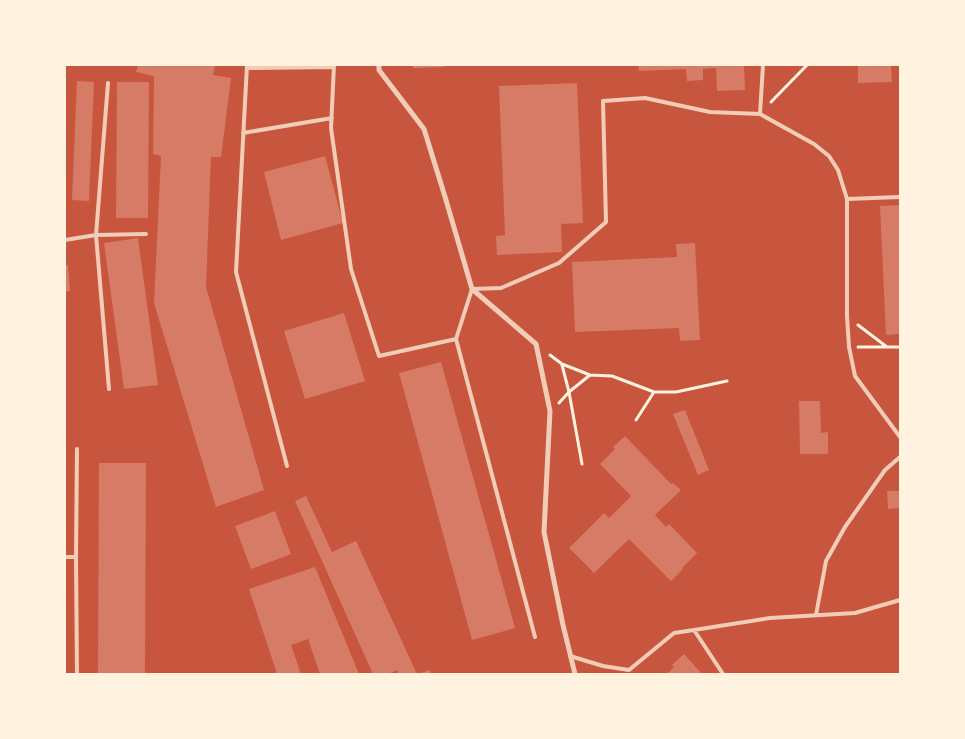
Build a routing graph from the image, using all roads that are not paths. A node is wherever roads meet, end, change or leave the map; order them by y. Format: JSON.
{"nodes":[{"id":1,"x":378,"y":65,"type":"edge"},
{"id":2,"x":762,"y":65,"type":"edge"},
{"id":3,"x":247,"y":66,"type":"edge"},
{"id":4,"x":334,"y":66,"type":"edge"},
{"id":5,"x":108,"y":82,"type":"dead end"},
{"id":6,"x":760,"y":114,"type":"junction"},
{"id":7,"x":332,"y":118,"type":"junction"},
{"id":8,"x":243,"y":133,"type":"junction"},
{"id":9,"x":900,"y":197,"type":"edge"},
{"id":10,"x":847,"y":199,"type":"junction"},
{"id":11,"x":146,"y":234,"type":"dead end"},
{"id":12,"x":96,"y":235,"type":"junction"},
{"id":13,"x":65,"y":240,"type":"edge"},
{"id":14,"x":472,"y":289,"type":"junction"},
{"id":15,"x":456,"y":339,"type":"junction"},
{"id":16,"x":109,"y":389,"type":"dead end"},
{"id":17,"x":900,"y":438,"type":"edge"},
{"id":18,"x":78,"y":449,"type":"dead end"},
{"id":19,"x":900,"y":457,"type":"edge"},
{"id":20,"x":287,"y":466,"type":"dead end"},
{"id":21,"x":65,"y":557,"type":"edge"},
{"id":22,"x":76,"y":557,"type":"junction"},
{"id":23,"x":900,"y":600,"type":"edge"},
{"id":24,"x":816,"y":615,"type":"junction"},
{"id":25,"x":694,"y":630,"type":"junction"},
{"id":26,"x":535,"y":637,"type":"dead end"},
{"id":27,"x":570,"y":656,"type":"junction"},
{"id":28,"x":77,"y":674,"type":"edge"},
{"id":29,"x":575,"y":674,"type":"edge"},
{"id":30,"x":723,"y":674,"type":"edge"}],
"edges":[{"from":1,"to":14,"type":"street"},
{"from":2,"to":6,"type":"lane"},
{"from":3,"to":4,"type":"lane"},
{"from":3,"to":8,"type":"lane"},
{"from":4,"to":7,"type":"lane"},
{"from":5,"to":12,"type":"lane"},
{"from":6,"to":10,"type":"lane"},
{"from":6,"to":14,"type":"lane"},
{"from":7,"to":8,"type":"lane"},
{"from":7,"to":15,"type":"lane"},
{"from":8,"to":20,"type":"lane"},
{"from":9,"to":10,"type":"lane"},
{"from":10,"to":17,"type":"lane"},
{"from":11,"to":12,"type":"lane"},
{"from":12,"to":13,"type":"lane"},
{"from":12,"to":16,"type":"lane"},
{"from":14,"to":15,"type":"lane"},
{"from":14,"to":27,"type":"street"},
{"from":15,"to":26,"type":"lane"},
{"from":18,"to":22,"type":"lane"},
{"from":19,"to":24,"type":"lane"},
{"from":21,"to":22,"type":"lane"},
{"from":22,"to":28,"type":"lane"},
{"from":23,"to":24,"type":"lane"},
{"from":24,"to":25,"type":"lane"},
{"from":25,"to":27,"type":"lane"},
{"from":25,"to":30,"type":"lane"},
{"from":27,"to":29,"type":"street"}]}
